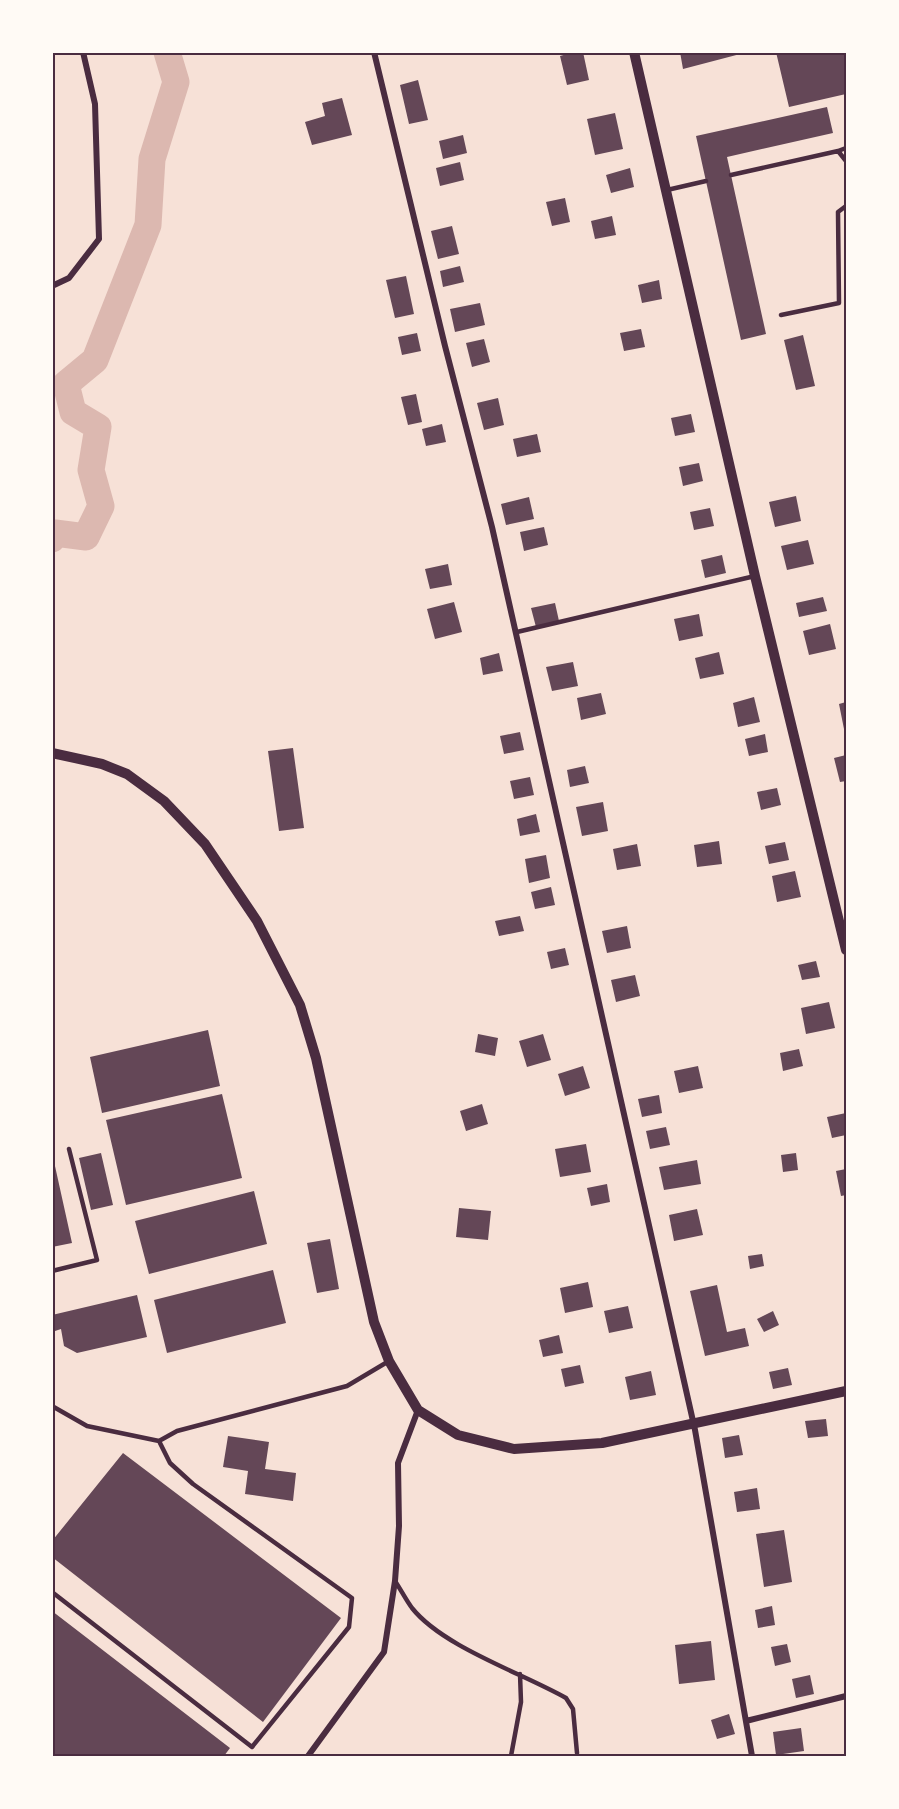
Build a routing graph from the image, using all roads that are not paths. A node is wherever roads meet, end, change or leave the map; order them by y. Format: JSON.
{"nodes":[{"id":1,"x":83,"y":52,"type":"edge"},
{"id":2,"x":374,"y":52,"type":"edge"},
{"id":3,"x":634,"y":52,"type":"edge"},
{"id":4,"x":846,"y":148,"type":"edge"},
{"id":5,"x":838,"y":151,"type":"junction"},
{"id":6,"x":846,"y":161,"type":"edge"},
{"id":7,"x":731,"y":175,"type":"dead end"},
{"id":8,"x":706,"y":181,"type":"dead end"},
{"id":9,"x":667,"y":190,"type":"junction"},
{"id":10,"x":846,"y":206,"type":"edge"},
{"id":11,"x":52,"y":286,"type":"edge"},
{"id":12,"x":781,"y":315,"type":"dead end"},
{"id":13,"x":755,"y":576,"type":"junction"},
{"id":14,"x":517,"y":633,"type":"junction"},
{"id":15,"x":52,"y":753,"type":"edge"},
{"id":16,"x":846,"y":950,"type":"edge"},
{"id":17,"x":69,"y":1149,"type":"dead end"},
{"id":18,"x":52,"y":1271,"type":"edge"},
{"id":19,"x":389,"y":1360,"type":"junction"},
{"id":20,"x":846,"y":1391,"type":"edge"},
{"id":21,"x":52,"y":1406,"type":"edge"},
{"id":22,"x":418,"y":1410,"type":"junction"},
{"id":23,"x":693,"y":1422,"type":"junction"},
{"id":24,"x":159,"y":1441,"type":"junction"},
{"id":25,"x":395,"y":1581,"type":"junction"},
{"id":26,"x":52,"y":1592,"type":"edge"},
{"id":27,"x":520,"y":1674,"type":"junction"},
{"id":28,"x":846,"y":1696,"type":"edge"},
{"id":29,"x":746,"y":1720,"type":"junction"},
{"id":30,"x":577,"y":1753,"type":"dead end"},
{"id":31,"x":308,"y":1756,"type":"edge"},
{"id":32,"x":511,"y":1756,"type":"edge"},
{"id":33,"x":752,"y":1756,"type":"edge"}],
"edges":[{"from":1,"to":11,"type":"street"},
{"from":2,"to":14,"type":"street"},
{"from":3,"to":9,"type":"street"},
{"from":4,"to":5,"type":"lane"},
{"from":5,"to":6,"type":"lane"},
{"from":5,"to":7,"type":"lane"},
{"from":8,"to":9,"type":"lane"},
{"from":9,"to":13,"type":"street"},
{"from":10,"to":12,"type":"lane"},
{"from":13,"to":14,"type":"lane"},
{"from":13,"to":16,"type":"street"},
{"from":14,"to":23,"type":"street"},
{"from":15,"to":19,"type":"street"},
{"from":17,"to":18,"type":"lane"},
{"from":19,"to":22,"type":"street"},
{"from":19,"to":24,"type":"lane"},
{"from":20,"to":23,"type":"street"},
{"from":21,"to":24,"type":"lane"},
{"from":22,"to":23,"type":"street"},
{"from":22,"to":25,"type":"street"},
{"from":23,"to":29,"type":"street"},
{"from":24,"to":26,"type":"lane"},
{"from":25,"to":27,"type":"lane"},
{"from":25,"to":31,"type":"street"},
{"from":27,"to":30,"type":"lane"},
{"from":27,"to":32,"type":"lane"},
{"from":28,"to":29,"type":"street"},
{"from":29,"to":33,"type":"street"}]}
